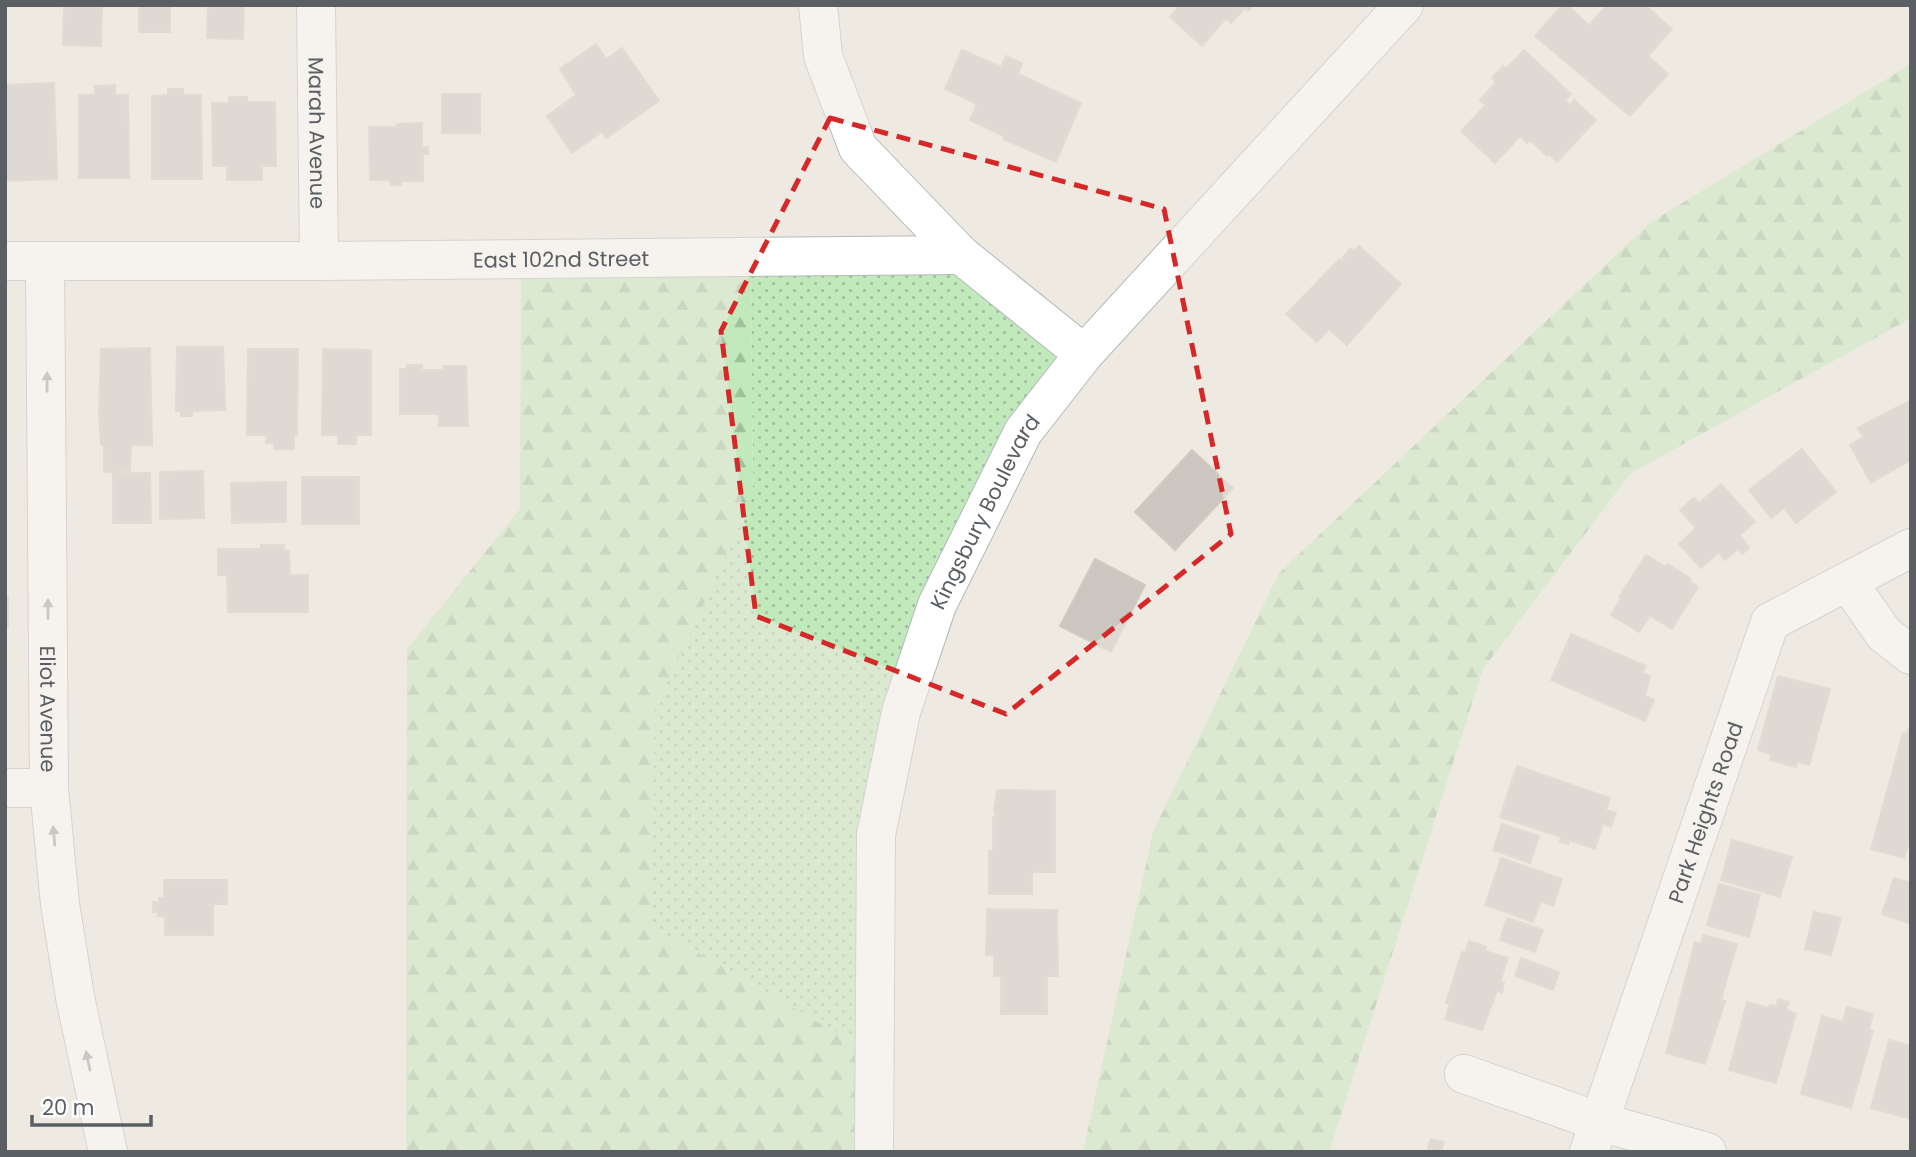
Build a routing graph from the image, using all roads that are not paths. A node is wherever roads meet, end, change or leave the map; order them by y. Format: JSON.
{"nodes":[{"id":1,"x":316,"y":5,"type":"edge"},
{"id":2,"x":818,"y":5,"type":"edge"},
{"id":3,"x":1404,"y":5,"type":"edge"},
{"id":4,"x":961,"y":255,"type":"junction"},
{"id":5,"x":5,"y":261,"type":"edge"},
{"id":6,"x":45,"y":261,"type":"junction"},
{"id":7,"x":319,"y":261,"type":"junction"},
{"id":8,"x":1084,"y":354,"type":"junction"},
{"id":9,"x":1911,"y":548,"type":"edge"},
{"id":10,"x":1848,"y":582,"type":"junction"},
{"id":11,"x":1911,"y":655,"type":"edge"},
{"id":12,"x":5,"y":788,"type":"edge"},
{"id":13,"x":49,"y":788,"type":"junction"},
{"id":14,"x":1464,"y":1074,"type":"dead end"},
{"id":15,"x":1594,"y":1137,"type":"edge"},
{"id":16,"x":108,"y":1152,"type":"edge"},
{"id":17,"x":874,"y":1152,"type":"edge"},
{"id":18,"x":1707,"y":1152,"type":"edge"}],
"edges":[{"from":1,"to":7,"type":"street","name":"Marah Avenue"},
{"from":2,"to":4,"type":"street"},
{"from":3,"to":8,"type":"street","name":"Kingsbury Boulevard"},
{"from":4,"to":7,"type":"street","name":"East 102nd Street"},
{"from":4,"to":8,"type":"street"},
{"from":5,"to":6,"type":"street","name":"East 102nd Street"},
{"from":6,"to":7,"type":"street","name":"East 102nd Street"},
{"from":13,"to":6,"type":"street","name":"Eliot Avenue","one_way":true},
{"from":8,"to":17,"type":"street","name":"Kingsbury Boulevard"},
{"from":9,"to":10,"type":"street","name":"Park Heights Road"},
{"from":10,"to":11,"type":"street"},
{"from":10,"to":15,"type":"street","name":"Park Heights Road"},
{"from":12,"to":13,"type":"street"},
{"from":16,"to":13,"type":"street","name":"Eliot Avenue","one_way":true},
{"from":14,"to":15,"type":"street"},
{"from":15,"to":18,"type":"street"}]}
